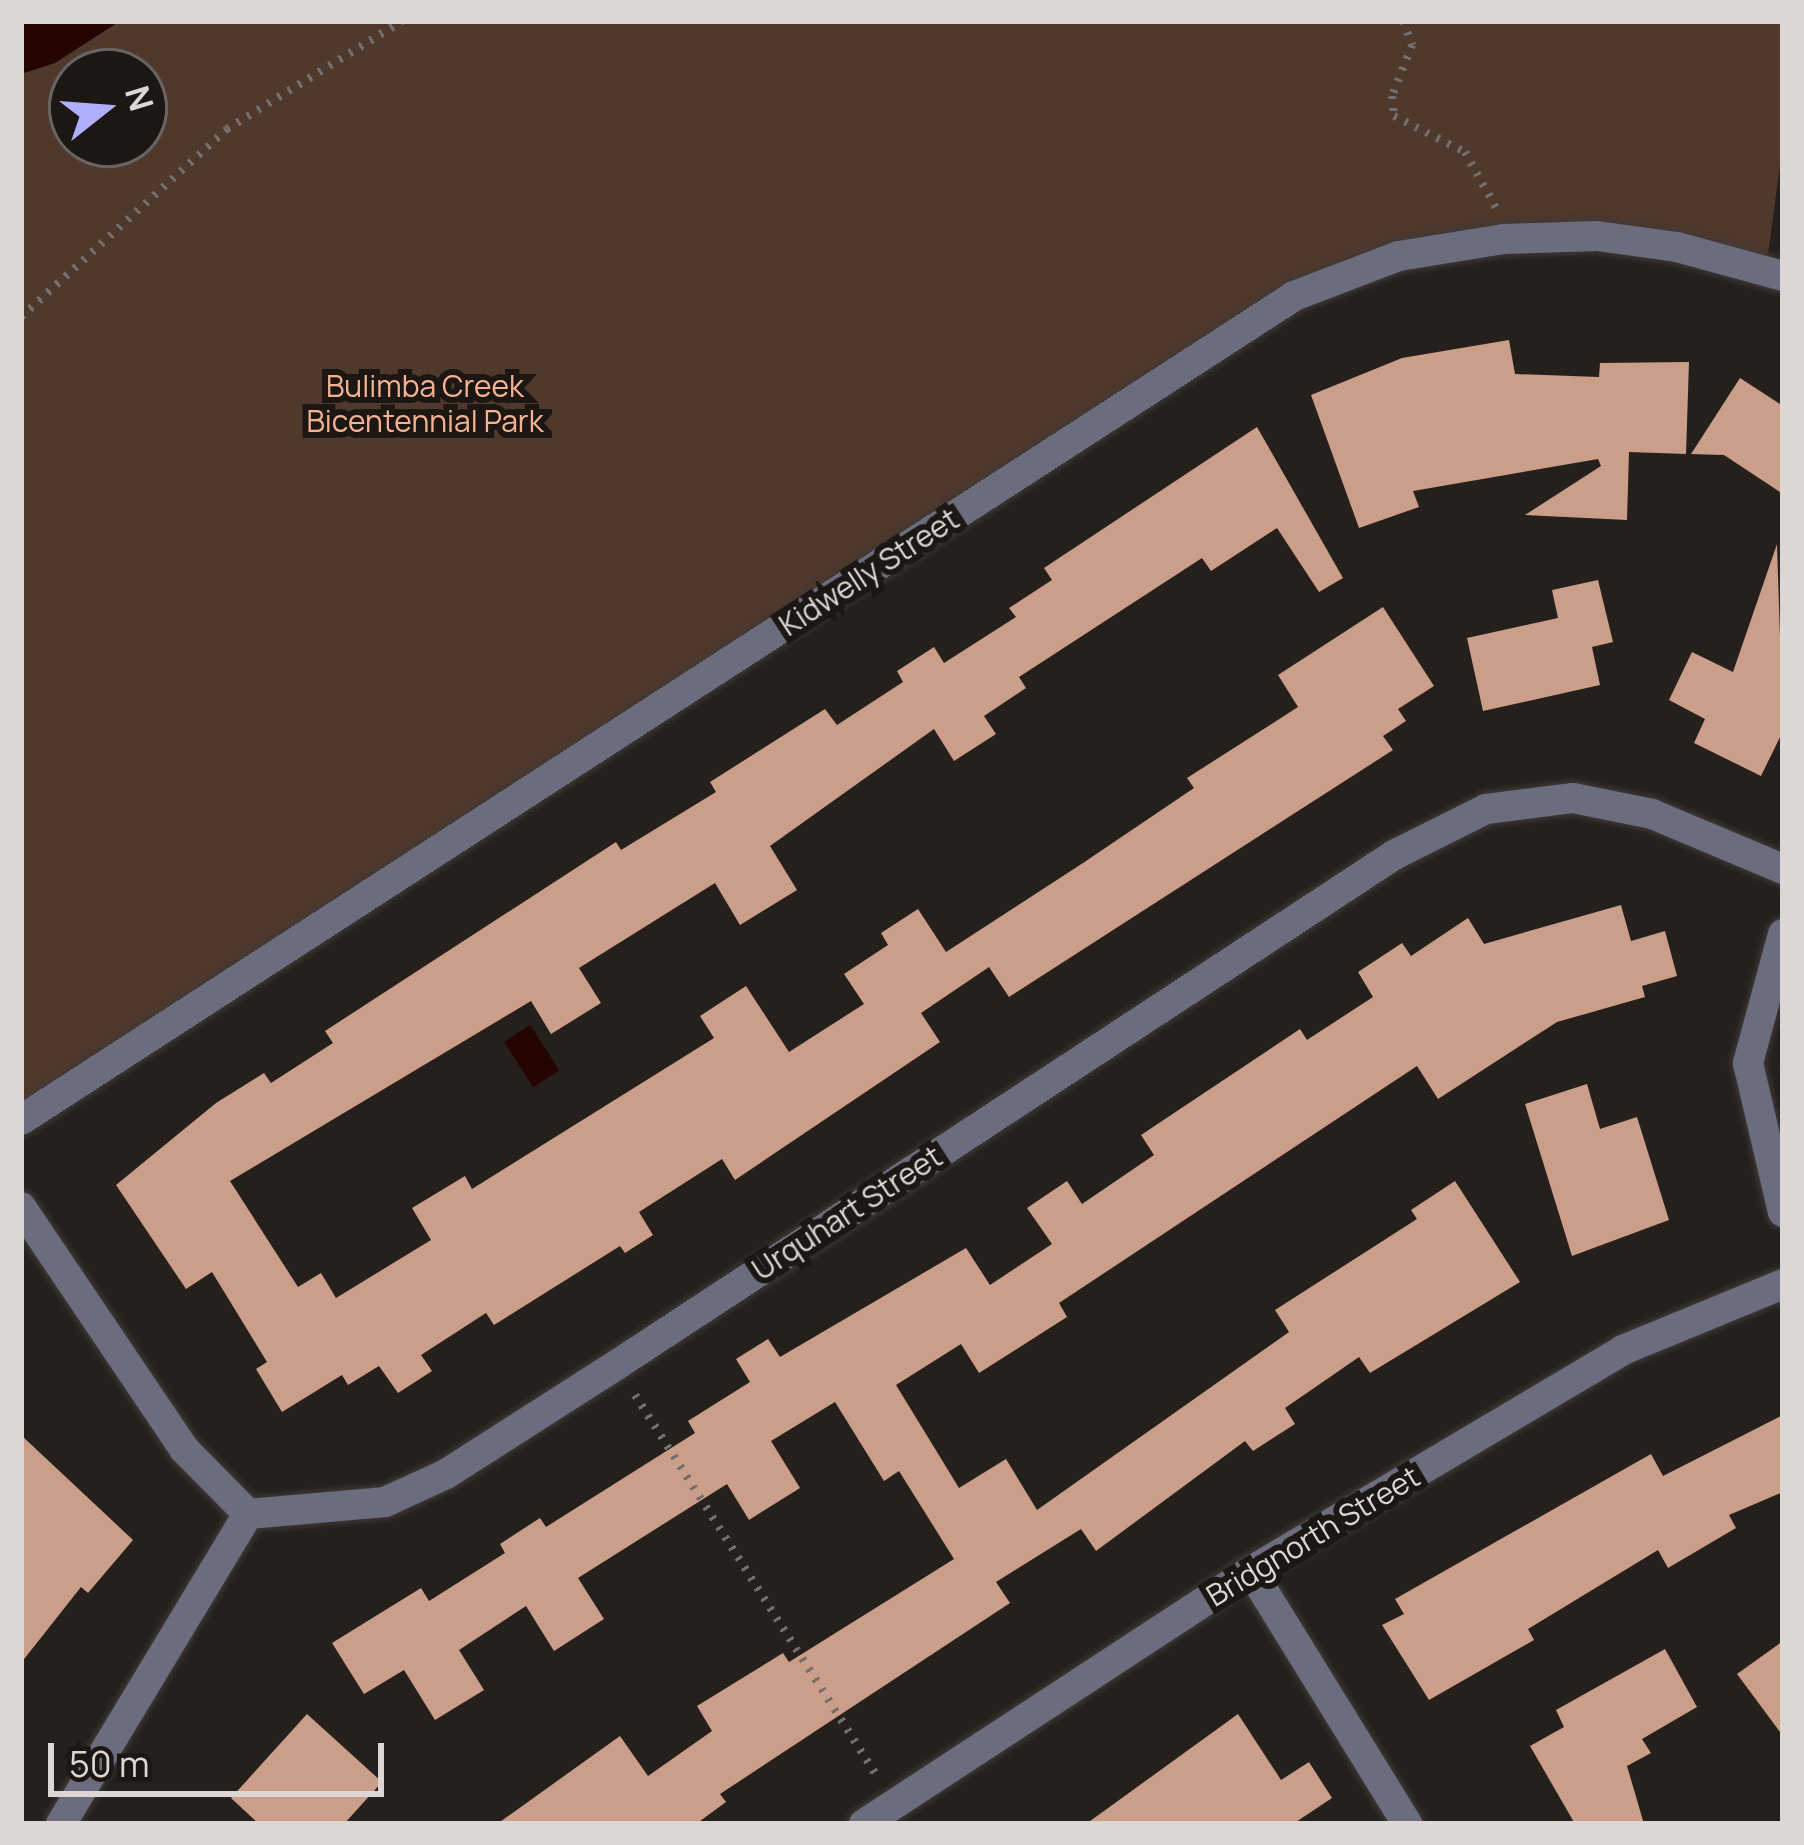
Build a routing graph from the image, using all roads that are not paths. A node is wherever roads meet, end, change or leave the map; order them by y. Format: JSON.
{"nodes":[{"id":1,"x":1783,"y":276,"type":"edge"},
{"id":2,"x":1783,"y":869,"type":"edge"},
{"id":3,"x":1783,"y":934,"type":"edge"},
{"id":4,"x":21,"y":1120,"type":"edge"},
{"id":5,"x":21,"y":1207,"type":"edge"},
{"id":6,"x":1783,"y":1212,"type":"edge"},
{"id":7,"x":1783,"y":1284,"type":"edge"},
{"id":8,"x":248,"y":1514,"type":"junction"},
{"id":9,"x":1251,"y":1571,"type":"junction"},
{"id":10,"x":61,"y":1824,"type":"edge"},
{"id":11,"x":864,"y":1824,"type":"edge"},
{"id":12,"x":1407,"y":1824,"type":"edge"}],
"edges":[{"from":1,"to":4,"type":"street","name":"Kidwelly Street"},
{"from":2,"to":8,"type":"street","name":"Urquhart Street"},
{"from":3,"to":6,"type":"street"},
{"from":5,"to":8,"type":"street"},
{"from":7,"to":9,"type":"street","name":"Bridgnorth Street"},
{"from":8,"to":10,"type":"street"},
{"from":9,"to":11,"type":"street","name":"Bridgnorth Street"},
{"from":9,"to":12,"type":"street"}]}
